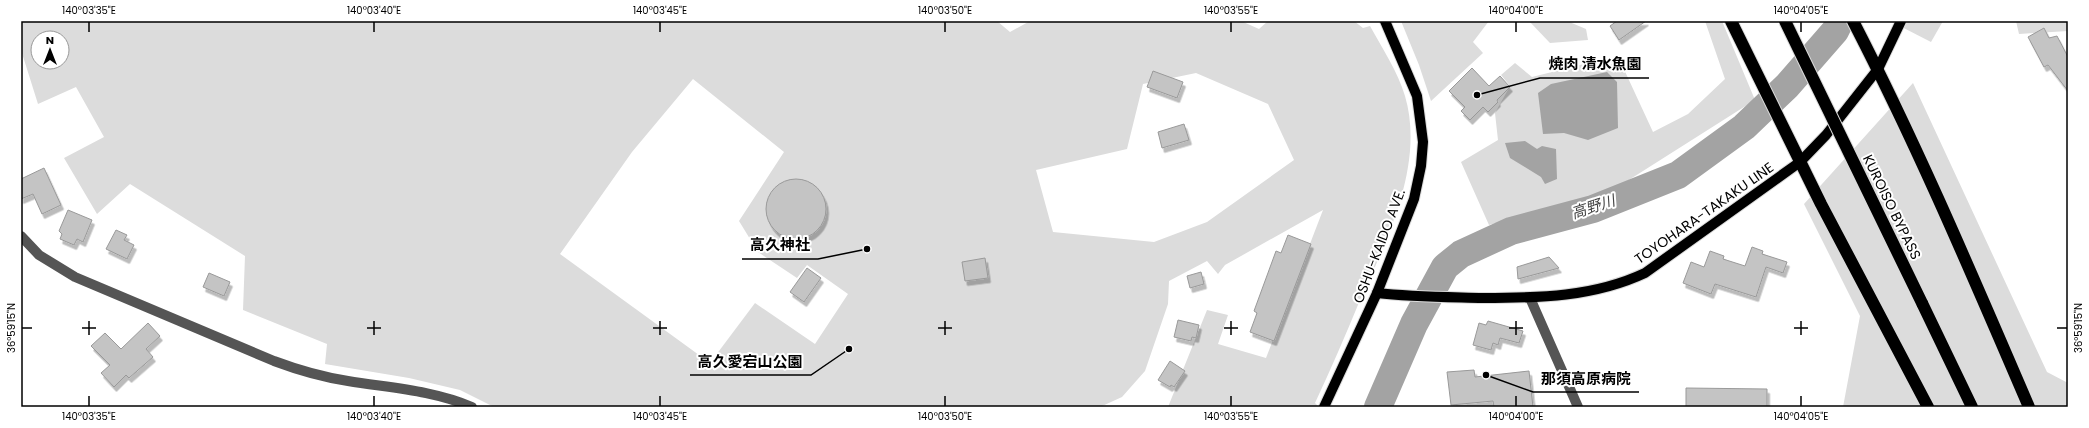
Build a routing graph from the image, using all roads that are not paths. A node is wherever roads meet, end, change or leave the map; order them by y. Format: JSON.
{"nodes":[{"id":1,"x":1384,"y":21,"type":"edge"},
{"id":2,"x":1732,"y":21,"type":"edge"},
{"id":3,"x":1785,"y":21,"type":"edge"},
{"id":4,"x":1852,"y":21,"type":"edge"},
{"id":5,"x":1901,"y":21,"type":"edge"},
{"id":6,"x":1878,"y":70,"type":"junction"},
{"id":7,"x":1800,"y":162,"type":"junction"},
{"id":8,"x":21,"y":236,"type":"edge"},
{"id":9,"x":1377,"y":293,"type":"junction"},
{"id":10,"x":1530,"y":298,"type":"junction"},
{"id":11,"x":472,"y":407,"type":"edge"},
{"id":12,"x":1324,"y":407,"type":"edge"},
{"id":13,"x":1578,"y":407,"type":"edge"},
{"id":14,"x":1928,"y":407,"type":"edge"},
{"id":15,"x":1972,"y":407,"type":"edge"},
{"id":16,"x":2029,"y":407,"type":"edge"}],
"edges":[{"from":1,"to":9,"type":"main road","name":"OSHU-KAIDO AVE."},
{"from":2,"to":7,"type":"highway"},
{"from":3,"to":15,"type":"highway","name":"KUROISO BYPASS","bridge":true},
{"from":4,"to":6,"type":"highway"},
{"from":5,"to":6,"type":"main road","name":"TOYOHARA-TAKAKU LINE"},
{"from":6,"to":7,"type":"main road","name":"TOYOHARA-TAKAKU LINE"},
{"from":6,"to":16,"type":"highway"},
{"from":7,"to":10,"type":"main road","name":"TOYOHARA-TAKAKU LINE"},
{"from":7,"to":14,"type":"highway"},
{"from":8,"to":11,"type":"street"},
{"from":9,"to":10,"type":"main road","name":"TOYOHARA-TAKAKU LINE"},
{"from":9,"to":12,"type":"main road","name":"OSHU-KAIDO AVE."},
{"from":10,"to":13,"type":"street"}]}
